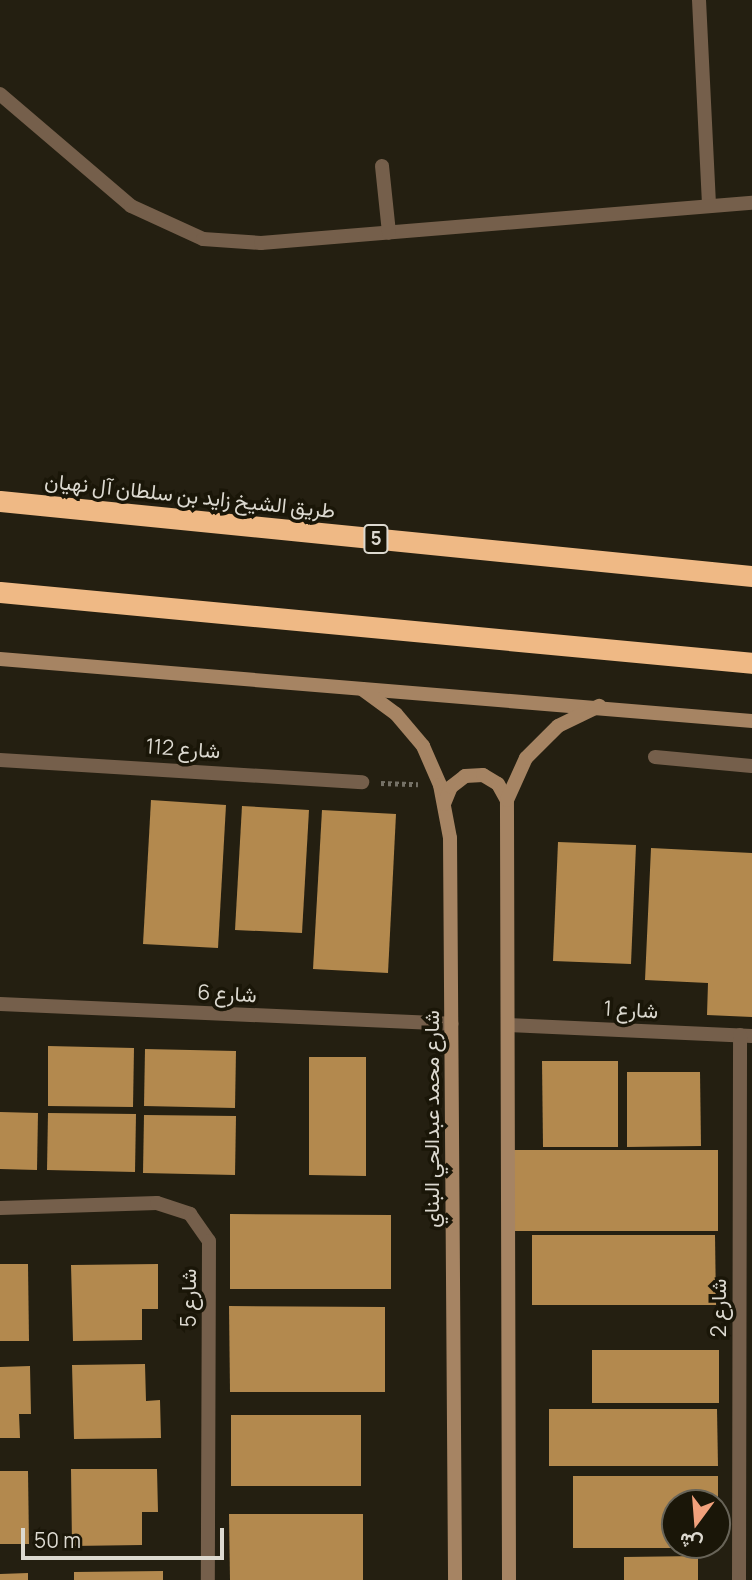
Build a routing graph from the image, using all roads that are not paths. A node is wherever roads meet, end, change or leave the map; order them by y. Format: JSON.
{"nodes":[{"id":1,"x":699,"y":0,"type":"edge"},
{"id":2,"x":0,"y":94,"type":"edge"},
{"id":3,"x":382,"y":166,"type":"dead end"},
{"id":4,"x":752,"y":203,"type":"edge"},
{"id":5,"x":709,"y":206,"type":"junction"},
{"id":6,"x":389,"y":233,"type":"junction"},
{"id":7,"x":0,"y":501,"type":"edge"},
{"id":8,"x":752,"y":576,"type":"edge"},
{"id":9,"x":0,"y":592,"type":"edge"},
{"id":10,"x":0,"y":659,"type":"edge"},
{"id":11,"x":752,"y":663,"type":"edge"},
{"id":12,"x":362,"y":690,"type":"junction"},
{"id":13,"x":599,"y":706,"type":"junction"},
{"id":14,"x":752,"y":721,"type":"edge"},
{"id":15,"x":655,"y":757,"type":"dead end"},
{"id":16,"x":0,"y":760,"type":"edge"},
{"id":17,"x":752,"y":766,"type":"edge"},
{"id":18,"x":362,"y":782,"type":"road end"},
{"id":19,"x":507,"y":800,"type":"junction"},
{"id":20,"x":444,"y":804,"type":"junction"},
{"id":21,"x":0,"y":1004,"type":"edge"},
{"id":22,"x":452,"y":1024,"type":"junction"},
{"id":23,"x":508,"y":1025,"type":"junction"},
{"id":24,"x":746,"y":1036,"type":"edge"},
{"id":25,"x":0,"y":1208,"type":"edge"},
{"id":26,"x":208,"y":1580,"type":"edge"},
{"id":27,"x":455,"y":1580,"type":"edge"},
{"id":28,"x":509,"y":1580,"type":"edge"},
{"id":29,"x":739,"y":1580,"type":"edge"}],
"edges":[{"from":1,"to":5,"type":"street"},
{"from":2,"to":6,"type":"street"},
{"from":3,"to":6,"type":"street"},
{"from":4,"to":5,"type":"street"},
{"from":5,"to":6,"type":"street"},
{"from":7,"to":8,"type":"highway","name":"طريق الشيخ زايد بن سلطان آل نهيان","number":"5"},
{"from":9,"to":11,"type":"highway"},
{"from":10,"to":12,"type":"street"},
{"from":12,"to":13,"type":"street"},
{"from":12,"to":20,"type":"street","name":"شارع محمد عبدالحي البناي"},
{"from":13,"to":14,"type":"street"},
{"from":13,"to":19,"type":"street"},
{"from":15,"to":17,"type":"street"},
{"from":16,"to":18,"type":"street","name":"شارع 112"},
{"from":19,"to":20,"type":"street"},
{"from":19,"to":23,"type":"street"},
{"from":20,"to":22,"type":"street","name":"شارع محمد عبدالحي البناي"},
{"from":21,"to":22,"type":"street","name":"شارع 6"},
{"from":22,"to":27,"type":"street","name":"شارع محمد عبدالحي البناي"},
{"from":23,"to":24,"type":"street","name":"شارع 1"},
{"from":23,"to":28,"type":"street"},
{"from":24,"to":29,"type":"street","name":"شارع 2"},
{"from":25,"to":26,"type":"street","name":"شارع 5"}]}
